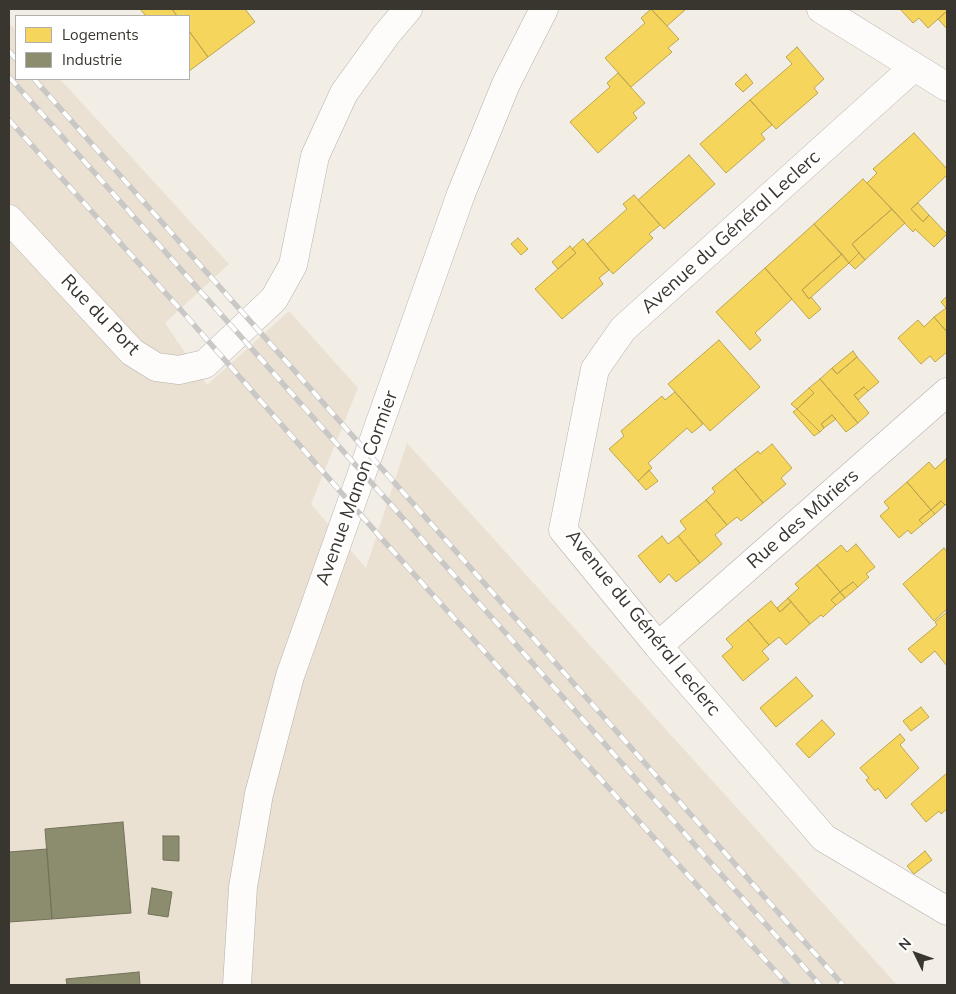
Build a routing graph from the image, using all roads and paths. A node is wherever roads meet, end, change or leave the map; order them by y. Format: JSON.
{"nodes":[{"id":1,"x":408,"y":9,"type":"edge"},
{"id":2,"x":544,"y":9,"type":"edge"},
{"id":3,"x":820,"y":9,"type":"edge"},
{"id":4,"x":914,"y":67,"type":"junction"},
{"id":5,"x":947,"y":87,"type":"edge"},
{"id":6,"x":9,"y":219,"type":"edge"},
{"id":7,"x":947,"y":392,"type":"edge"},
{"id":8,"x":658,"y":646,"type":"junction"},
{"id":9,"x":947,"y":911,"type":"edge"},
{"id":10,"x":236,"y":985,"type":"edge"}],
"edges":[{"from":1,"to":6,"type":"street","name":"Rue du Port"},
{"from":2,"to":10,"type":"street","name":"Avenue Manon Cormier"},
{"from":3,"to":4,"type":"street"},
{"from":4,"to":5,"type":"street"},
{"from":4,"to":8,"type":"street","name":"Avenue du Général Leclerc"},
{"from":7,"to":8,"type":"street","name":"Rue des Mûriers"},
{"from":8,"to":9,"type":"street","name":"Avenue du Général Leclerc"}]}
